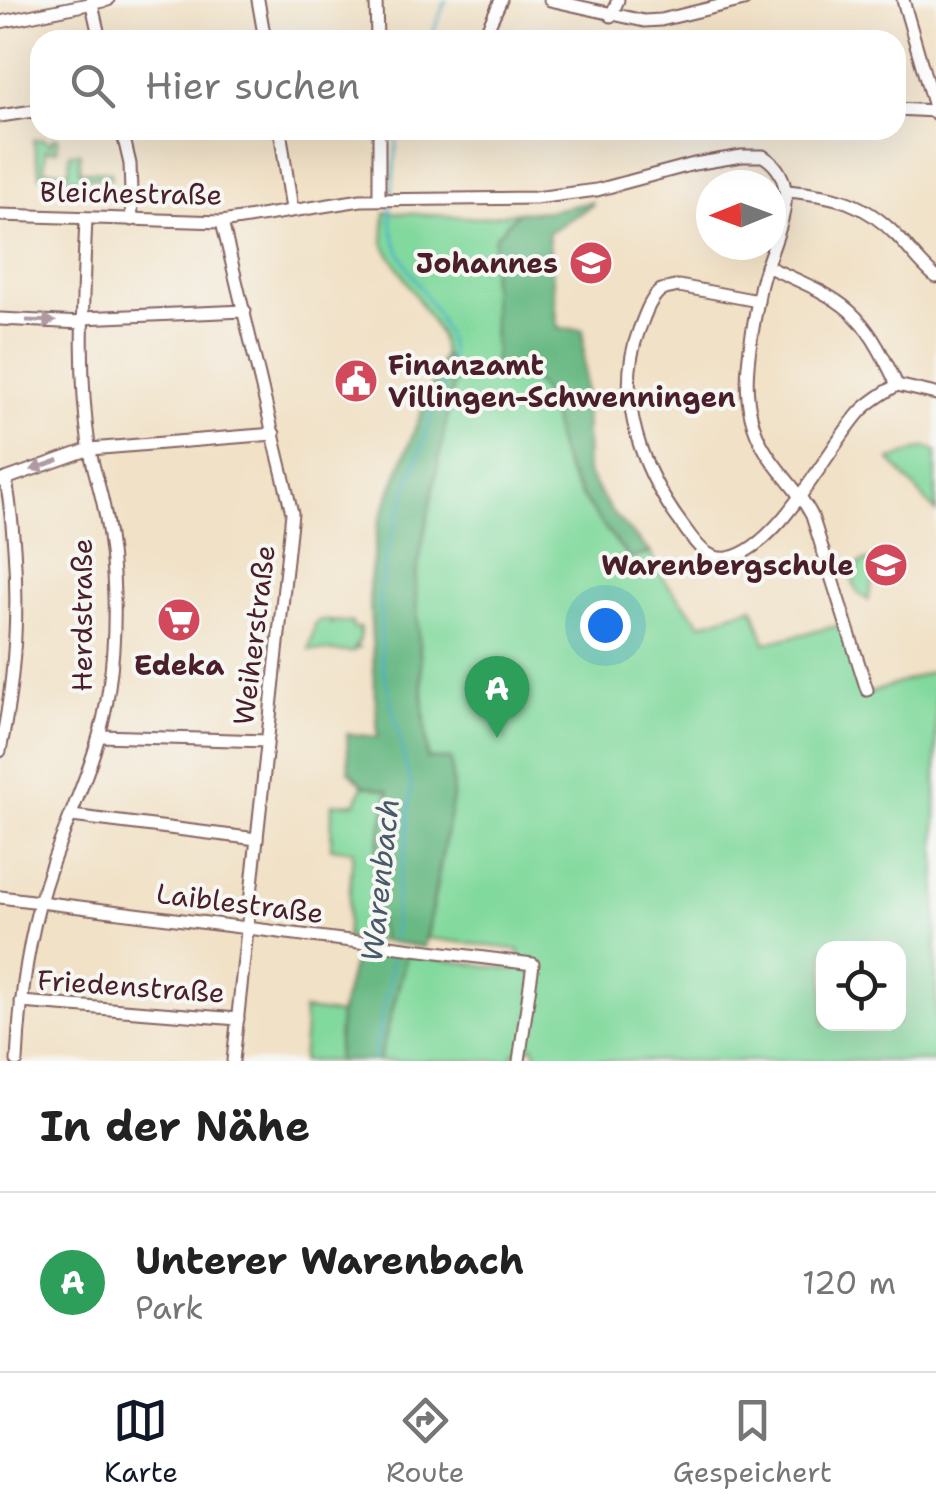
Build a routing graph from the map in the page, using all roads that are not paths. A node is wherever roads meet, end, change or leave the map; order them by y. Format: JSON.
{"nodes":[{"id":1,"x":108,"y":0,"type":"edge"},
{"id":2,"x":258,"y":0,"type":"edge"},
{"id":3,"x":376,"y":0,"type":"edge"},
{"id":4,"x":501,"y":0,"type":"edge"},
{"id":5,"x":550,"y":0,"type":"edge"},
{"id":6,"x":618,"y":0,"type":"edge"},
{"id":7,"x":744,"y":0,"type":"edge"},
{"id":8,"x":903,"y":0,"type":"edge"},
{"id":9,"x":91,"y":2,"type":"edge"},
{"id":10,"x":610,"y":16,"type":"junction"},
{"id":11,"x":0,"y":22,"type":"edge"},
{"id":12,"x":98,"y":30,"type":"edge"},
{"id":13,"x":263,"y":30,"type":"edge"},
{"id":14,"x":377,"y":30,"type":"edge"},
{"id":15,"x":487,"y":30,"type":"edge"},
{"id":16,"x":931,"y":72,"type":"edge"},
{"id":17,"x":906,"y":110,"type":"edge"},
{"id":18,"x":30,"y":112,"type":"edge"},
{"id":19,"x":936,"y":113,"type":"edge"},
{"id":20,"x":0,"y":116,"type":"edge"},
{"id":21,"x":124,"y":140,"type":"edge"},
{"id":22,"x":282,"y":140,"type":"edge"},
{"id":23,"x":379,"y":140,"type":"edge"},
{"id":24,"x":788,"y":191,"type":"junction"},
{"id":25,"x":382,"y":198,"type":"junction"},
{"id":26,"x":292,"y":209,"type":"junction"},
{"id":27,"x":0,"y":215,"type":"edge"},
{"id":28,"x":86,"y":218,"type":"junction"},
{"id":29,"x":132,"y":220,"type":"junction"},
{"id":30,"x":222,"y":222,"type":"junction"},
{"id":31,"x":766,"y":266,"type":"junction"},
{"id":32,"x":936,"y":277,"type":"edge"},
{"id":33,"x":758,"y":301,"type":"junction"},
{"id":34,"x":244,"y":312,"type":"junction"},
{"id":35,"x":0,"y":319,"type":"edge"},
{"id":36,"x":82,"y":320,"type":"junction"},
{"id":37,"x":896,"y":385,"type":"junction"},
{"id":38,"x":936,"y":394,"type":"edge"},
{"id":39,"x":274,"y":434,"type":"junction"},
{"id":40,"x":90,"y":449,"type":"junction"},
{"id":41,"x":3,"y":480,"type":"edge"},
{"id":42,"x":801,"y":495,"type":"junction"},
{"id":43,"x":0,"y":600,"type":"edge"},
{"id":44,"x":17,"y":600,"type":"junction"},
{"id":45,"x":867,"y":690,"type":"dead end"},
{"id":46,"x":5,"y":696,"type":"edge"},
{"id":47,"x":100,"y":736,"type":"junction"},
{"id":48,"x":267,"y":741,"type":"junction"},
{"id":49,"x":0,"y":751,"type":"edge"},
{"id":50,"x":72,"y":816,"type":"junction"},
{"id":51,"x":257,"y":838,"type":"junction"},
{"id":52,"x":0,"y":897,"type":"edge"},
{"id":53,"x":40,"y":904,"type":"junction"},
{"id":54,"x":247,"y":929,"type":"junction"},
{"id":55,"x":22,"y":1002,"type":"junction"},
{"id":56,"x":238,"y":1019,"type":"junction"},
{"id":57,"x":18,"y":1061,"type":"edge"},
{"id":58,"x":232,"y":1061,"type":"edge"},
{"id":59,"x":519,"y":1061,"type":"edge"}],
"edges":[{"from":1,"to":9,"type":"street"},
{"from":2,"to":13,"type":"street"},
{"from":3,"to":14,"type":"street"},
{"from":4,"to":15,"type":"street"},
{"from":5,"to":10,"type":"street"},
{"from":6,"to":10,"type":"street"},
{"from":7,"to":10,"type":"street"},
{"from":8,"to":16,"type":"street"},
{"from":9,"to":11,"type":"street"},
{"from":9,"to":12,"type":"street"},
{"from":16,"to":19,"type":"street"},
{"from":17,"to":19,"type":"street"},
{"from":18,"to":20,"type":"street"},
{"from":21,"to":29,"type":"street"},
{"from":22,"to":26,"type":"street"},
{"from":23,"to":25,"type":"street"},
{"from":24,"to":25,"type":"street","name":"Bleichestraße"},
{"from":24,"to":31,"type":"street"},
{"from":24,"to":32,"type":"street"},
{"from":25,"to":26,"type":"street","name":"Bleichestraße"},
{"from":26,"to":30,"type":"street","name":"Bleichestraße"},
{"from":27,"to":28,"type":"street","name":"Bleichestraße"},
{"from":28,"to":29,"type":"street","name":"Bleichestraße"},
{"from":28,"to":36,"type":"street","name":"Herdstraße"},
{"from":29,"to":30,"type":"street","name":"Bleichestraße"},
{"from":30,"to":34,"type":"street","name":"Weiherstraße"},
{"from":31,"to":33,"type":"street"},
{"from":31,"to":37,"type":"street"},
{"from":33,"to":42,"type":"street"},
{"from":33,"to":42,"type":"street"},
{"from":34,"to":36,"type":"street"},
{"from":34,"to":39,"type":"street","name":"Weiherstraße"},
{"from":35,"to":36,"type":"street","one_way":true},
{"from":36,"to":40,"type":"street","name":"Herdstraße"},
{"from":37,"to":38,"type":"street"},
{"from":37,"to":42,"type":"street"},
{"from":39,"to":40,"type":"street"},
{"from":39,"to":48,"type":"street","name":"Weiherstraße"},
{"from":40,"to":41,"type":"street","one_way":true},
{"from":40,"to":47,"type":"street","name":"Herdstraße"},
{"from":41,"to":44,"type":"street"},
{"from":42,"to":45,"type":"street"},
{"from":43,"to":44,"type":"street"},
{"from":44,"to":46,"type":"street"},
{"from":46,"to":49,"type":"street"},
{"from":47,"to":48,"type":"street"},
{"from":47,"to":50,"type":"street","name":"Herdstraße"},
{"from":48,"to":51,"type":"street","name":"Weiherstraße"},
{"from":50,"to":51,"type":"street"},
{"from":50,"to":53,"type":"street","name":"Herdstraße"},
{"from":51,"to":54,"type":"street","name":"Weiherstraße"},
{"from":52,"to":53,"type":"street","name":"Laiblestraße"},
{"from":53,"to":54,"type":"street","name":"Laiblestraße"},
{"from":53,"to":55,"type":"street","name":"Herdstraße"},
{"from":54,"to":56,"type":"street","name":"Weiherstraße"},
{"from":54,"to":59,"type":"street","name":"Laiblestraße"},
{"from":55,"to":56,"type":"street","name":"Friedenstraße"},
{"from":55,"to":57,"type":"street","name":"Herdstraße"},
{"from":56,"to":58,"type":"street","name":"Weiherstraße"}]}
